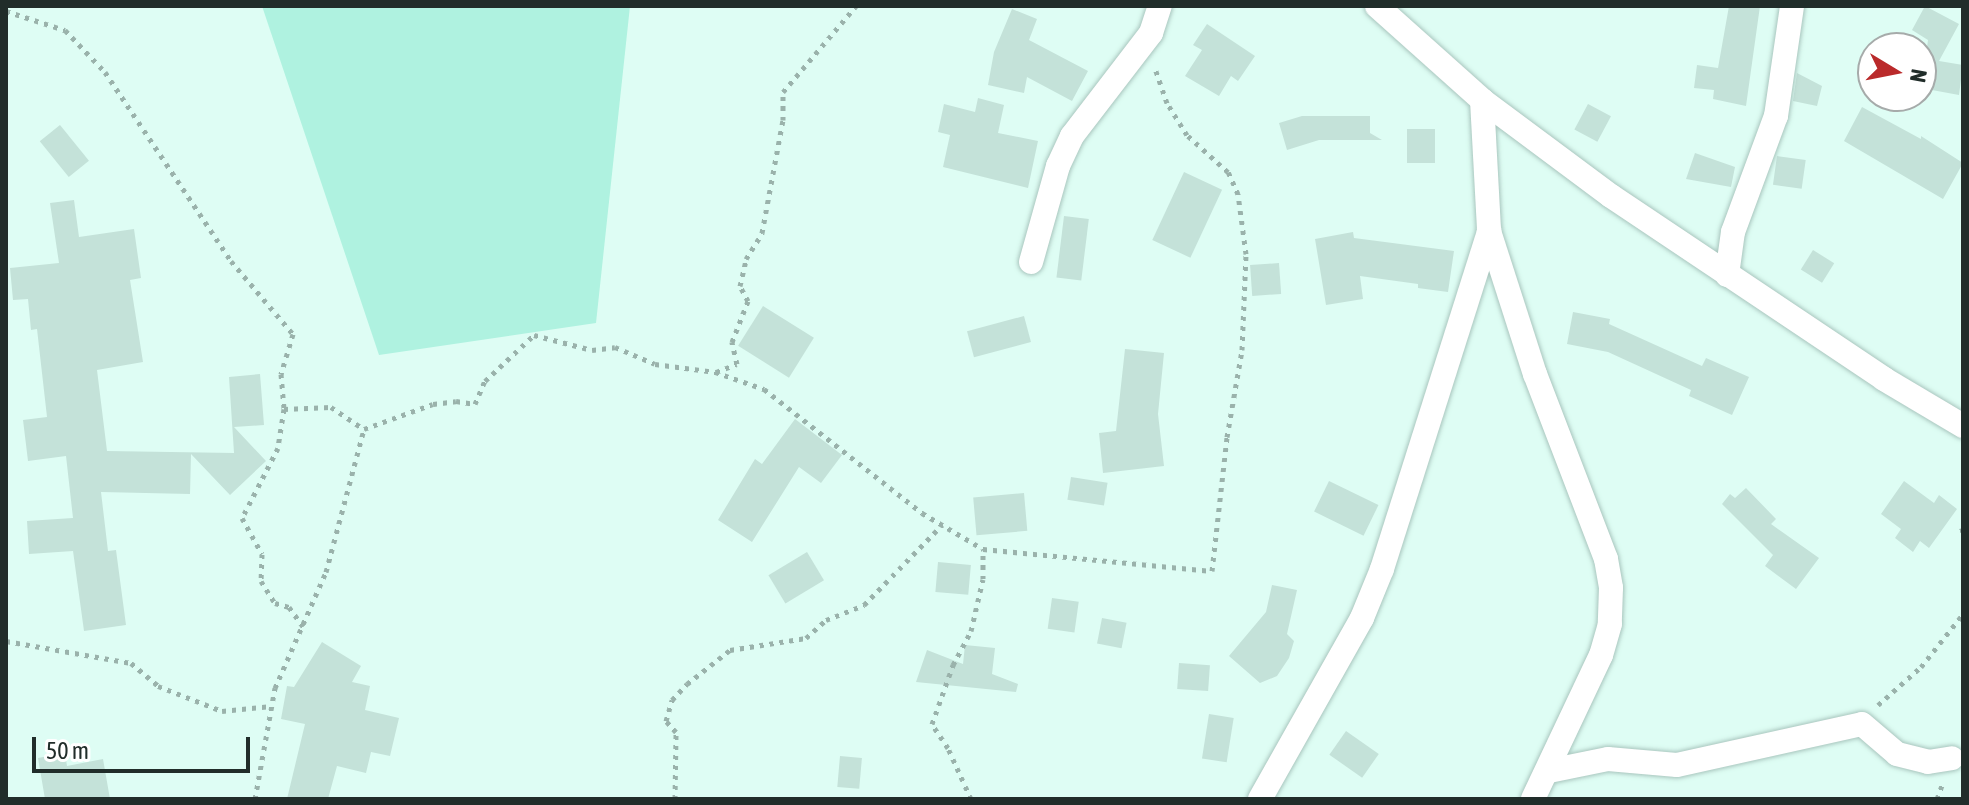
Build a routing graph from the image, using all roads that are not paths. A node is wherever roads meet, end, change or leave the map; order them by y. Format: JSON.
{"nodes":[{"id":1,"x":1160,"y":6,"type":"edge"},
{"id":2,"x":1377,"y":6,"type":"edge"},
{"id":3,"x":1792,"y":6,"type":"edge"},
{"id":4,"x":1482,"y":100,"type":"junction"},
{"id":5,"x":1489,"y":231,"type":"junction"},
{"id":6,"x":1031,"y":262,"type":"dead end"},
{"id":7,"x":1727,"y":275,"type":"junction"},
{"id":8,"x":1963,"y":426,"type":"edge"},
{"id":9,"x":1952,"y":758,"type":"dead end"},
{"id":10,"x":1549,"y":771,"type":"junction"},
{"id":11,"x":1260,"y":799,"type":"edge"},
{"id":12,"x":1533,"y":799,"type":"edge"}],
"edges":[{"from":1,"to":6,"type":"street"},
{"from":2,"to":4,"type":"street"},
{"from":3,"to":7,"type":"street"},
{"from":4,"to":5,"type":"street"},
{"from":4,"to":7,"type":"street"},
{"from":5,"to":10,"type":"street"},
{"from":5,"to":11,"type":"street"},
{"from":7,"to":8,"type":"street"},
{"from":9,"to":10,"type":"street"},
{"from":10,"to":12,"type":"street"}]}
